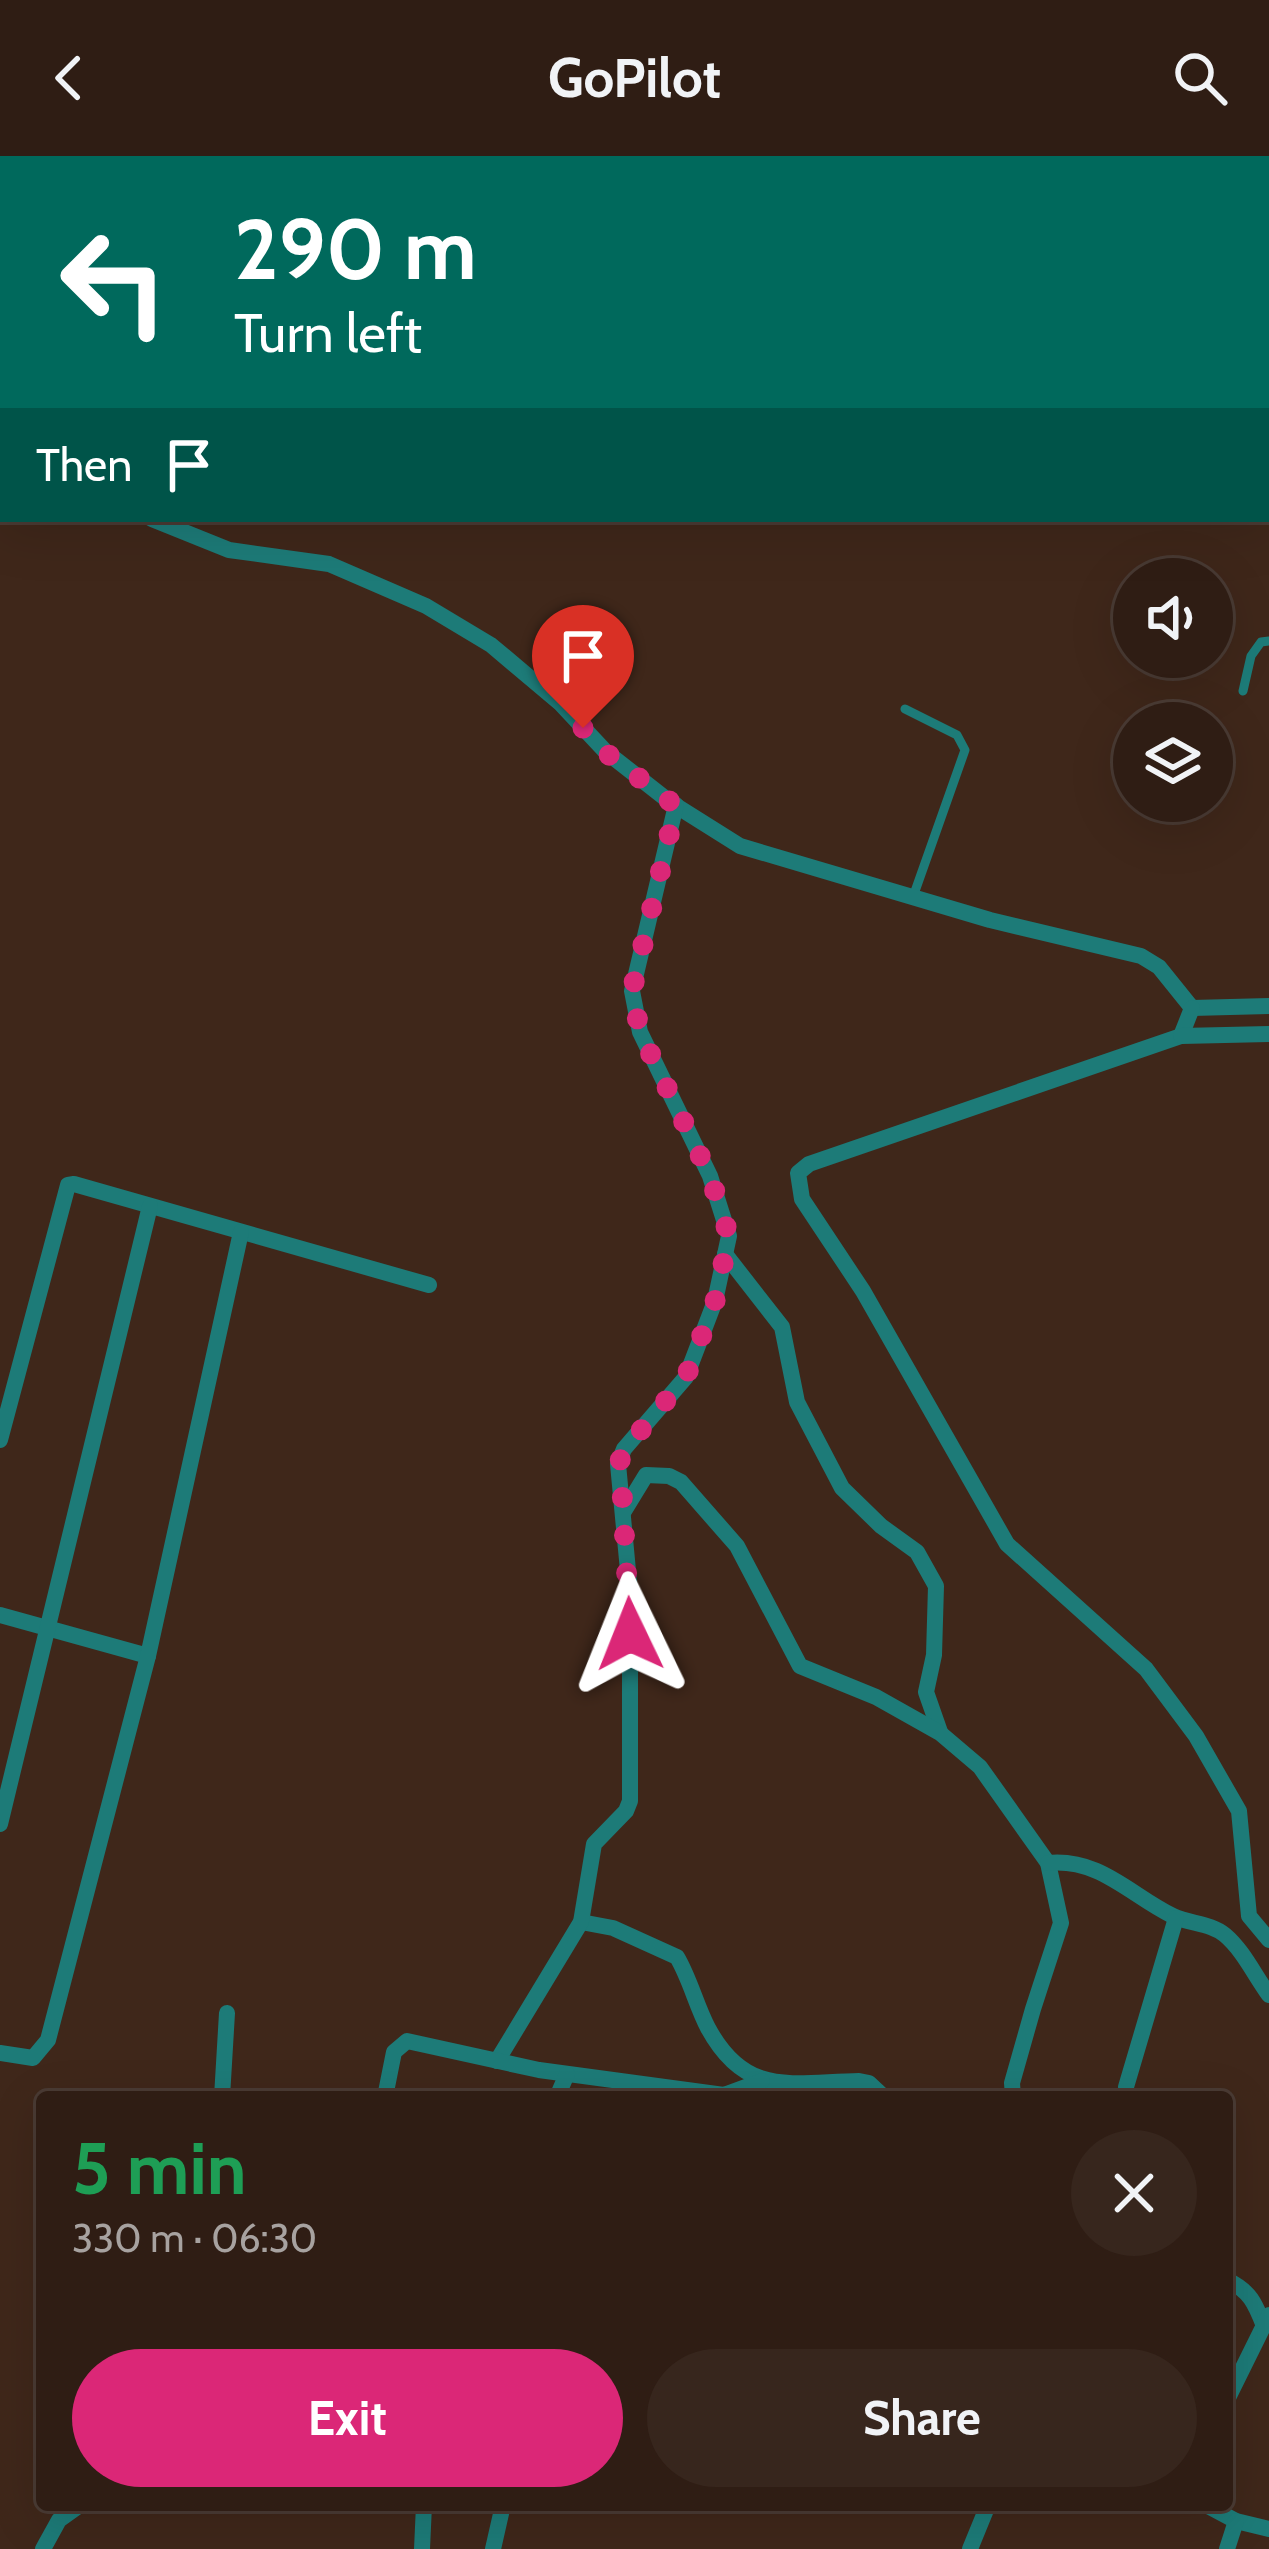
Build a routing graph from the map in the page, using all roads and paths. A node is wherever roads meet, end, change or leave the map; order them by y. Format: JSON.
{"nodes":[{"id":1,"x":159,"y":522,"type":"edge"},
{"id":2,"x":1269,"y":641,"type":"edge"},
{"id":3,"x":1243,"y":691,"type":"dead end"},
{"id":4,"x":905,"y":709,"type":"dead end"},
{"id":5,"x":676,"y":806,"type":"junction"},
{"id":6,"x":913,"y":897,"type":"junction"},
{"id":7,"x":1269,"y":1006,"type":"edge"},
{"id":8,"x":1192,"y":1008,"type":"junction"},
{"id":9,"x":1269,"y":1034,"type":"edge"},
{"id":10,"x":1181,"y":1036,"type":"junction"},
{"id":11,"x":150,"y":1206,"type":"junction"},
{"id":12,"x":241,"y":1232,"type":"junction"},
{"id":13,"x":725,"y":1254,"type":"junction"},
{"id":14,"x":429,"y":1286,"type":"dead end"},
{"id":15,"x":0,"y":1440,"type":"edge"},
{"id":16,"x":624,"y":1512,"type":"junction"},
{"id":17,"x":0,"y":1616,"type":"edge"},
{"id":18,"x":50,"y":1629,"type":"junction"},
{"id":19,"x":148,"y":1656,"type":"junction"},
{"id":20,"x":940,"y":1733,"type":"junction"},
{"id":21,"x":0,"y":1824,"type":"edge"},
{"id":22,"x":1048,"y":1863,"type":"junction"},
{"id":23,"x":1176,"y":1918,"type":"junction"},
{"id":24,"x":581,"y":1922,"type":"junction"},
{"id":25,"x":1269,"y":1940,"type":"edge"},
{"id":26,"x":1269,"y":1995,"type":"edge"},
{"id":27,"x":227,"y":2013,"type":"dead end"},
{"id":28,"x":0,"y":2053,"type":"edge"},
{"id":29,"x":497,"y":2060,"type":"junction"},
{"id":30,"x":567,"y":2074,"type":"junction"},
{"id":31,"x":762,"y":2081,"type":"junction"},
{"id":32,"x":1126,"y":2087,"type":"dead end"},
{"id":33,"x":222,"y":2091,"type":"edge"},
{"id":34,"x":386,"y":2091,"type":"edge"},
{"id":35,"x":560,"y":2091,"type":"edge"},
{"id":36,"x":694,"y":2091,"type":"edge"},
{"id":37,"x":735,"y":2091,"type":"edge"},
{"id":38,"x":878,"y":2091,"type":"edge"},
{"id":39,"x":1012,"y":2091,"type":"edge"},
{"id":40,"x":1233,"y":2284,"type":"edge"},
{"id":41,"x":1266,"y":2321,"type":"edge"},
{"id":42,"x":1233,"y":2388,"type":"edge"},
{"id":43,"x":72,"y":2511,"type":"edge"},
{"id":44,"x":424,"y":2511,"type":"edge"},
{"id":45,"x":501,"y":2511,"type":"edge"},
{"id":46,"x":986,"y":2511,"type":"edge"},
{"id":47,"x":1217,"y":2511,"type":"edge"},
{"id":48,"x":1236,"y":2521,"type":"junction"},
{"id":49,"x":1269,"y":2529,"type":"edge"},
{"id":50,"x":44,"y":2549,"type":"edge"},
{"id":51,"x":422,"y":2549,"type":"edge"},
{"id":52,"x":493,"y":2549,"type":"edge"},
{"id":53,"x":970,"y":2549,"type":"edge"},
{"id":54,"x":1227,"y":2549,"type":"edge"}],
"edges":[{"from":1,"to":5,"type":"street"},
{"from":2,"to":3,"type":"lane"},
{"from":4,"to":6,"type":"lane"},
{"from":5,"to":6,"type":"street"},
{"from":5,"to":13,"type":"street"},
{"from":6,"to":8,"type":"street"},
{"from":7,"to":8,"type":"street"},
{"from":8,"to":10,"type":"street"},
{"from":9,"to":10,"type":"street"},
{"from":10,"to":25,"type":"street"},
{"from":11,"to":12,"type":"street"},
{"from":11,"to":15,"type":"street"},
{"from":11,"to":18,"type":"street"},
{"from":12,"to":14,"type":"street"},
{"from":12,"to":19,"type":"street"},
{"from":13,"to":16,"type":"street"},
{"from":13,"to":20,"type":"street"},
{"from":16,"to":20,"type":"street"},
{"from":16,"to":24,"type":"street"},
{"from":17,"to":18,"type":"street"},
{"from":18,"to":19,"type":"street"},
{"from":18,"to":21,"type":"street"},
{"from":19,"to":28,"type":"street"},
{"from":20,"to":22,"type":"street"},
{"from":22,"to":23,"type":"street"},
{"from":22,"to":39,"type":"street"},
{"from":23,"to":26,"type":"street"},
{"from":23,"to":32,"type":"street"},
{"from":24,"to":29,"type":"street"},
{"from":24,"to":31,"type":"street"},
{"from":27,"to":33,"type":"street"},
{"from":29,"to":30,"type":"street"},
{"from":29,"to":34,"type":"street"},
{"from":30,"to":35,"type":"street"},
{"from":30,"to":36,"type":"street"},
{"from":31,"to":37,"type":"street"},
{"from":31,"to":38,"type":"street"},
{"from":40,"to":41,"type":"street"},
{"from":41,"to":42,"type":"street"},
{"from":43,"to":50,"type":"street"},
{"from":44,"to":51,"type":"street"},
{"from":45,"to":52,"type":"street"},
{"from":46,"to":53,"type":"street"},
{"from":47,"to":48,"type":"street"},
{"from":48,"to":49,"type":"street"},
{"from":48,"to":54,"type":"street"}]}
